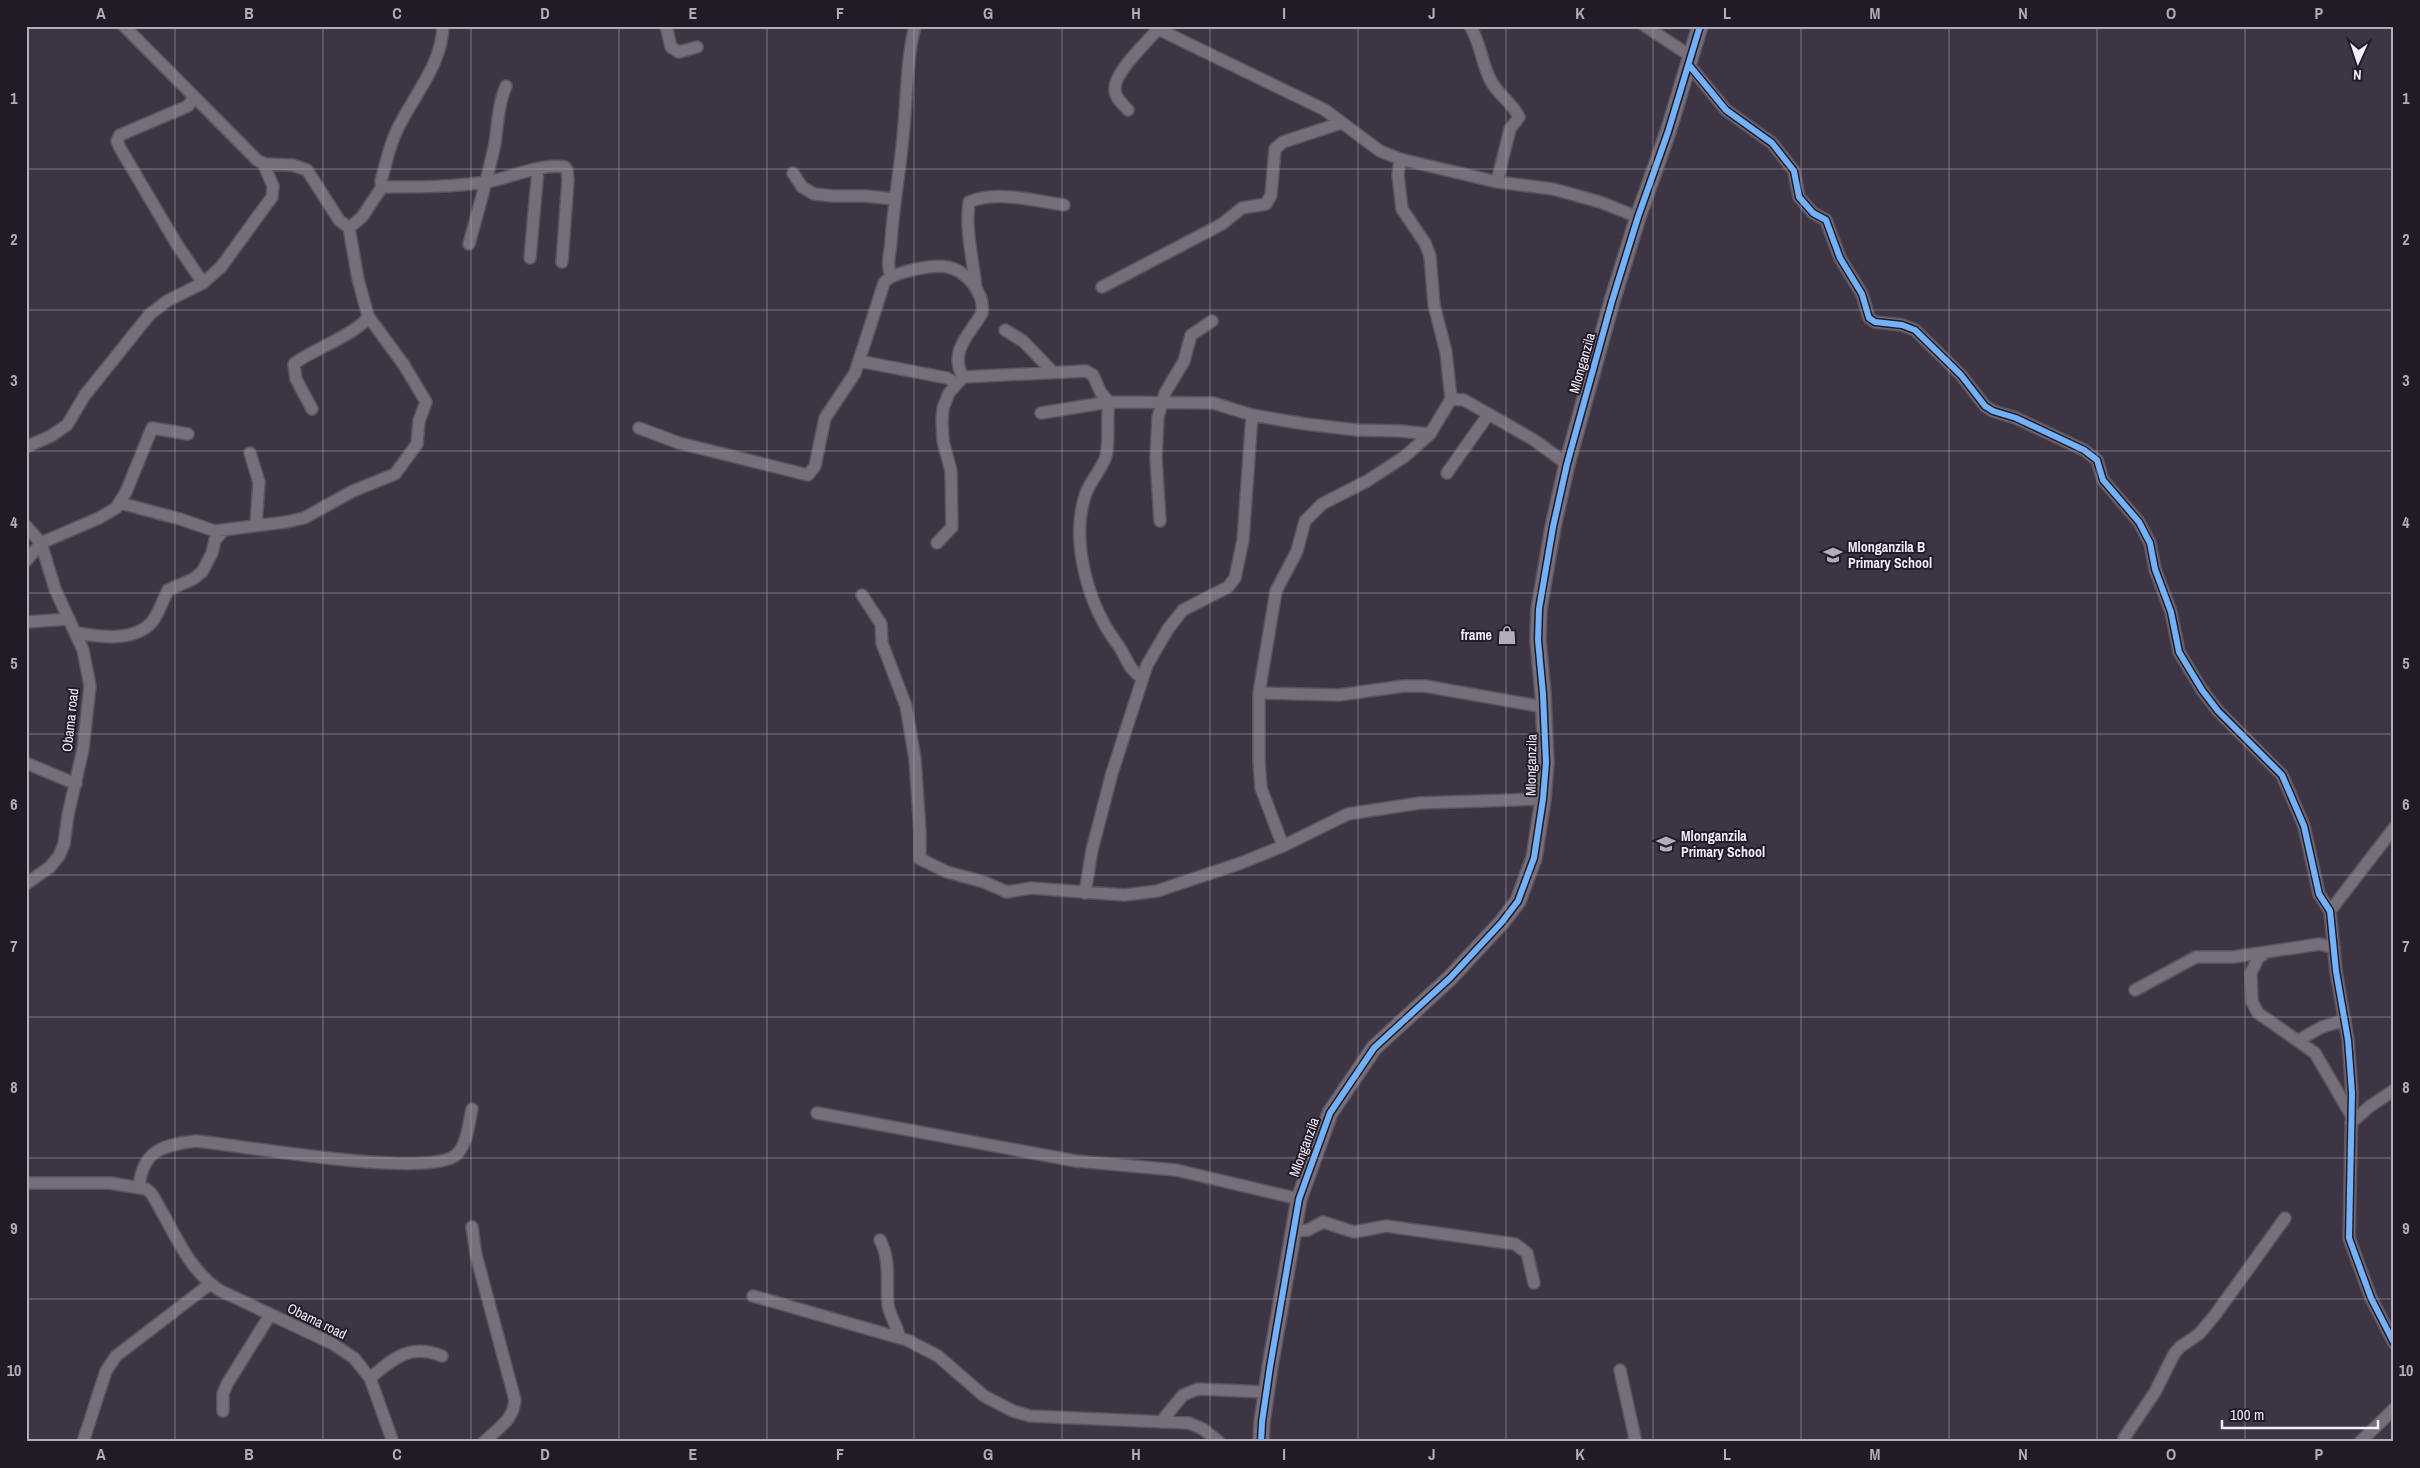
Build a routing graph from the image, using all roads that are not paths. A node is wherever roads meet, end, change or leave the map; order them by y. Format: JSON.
{"nodes":[{"id":1,"x":124,"y":26,"type":"edge"},
{"id":2,"x":443,"y":26,"type":"edge"},
{"id":3,"x":666,"y":26,"type":"edge"},
{"id":4,"x":915,"y":26,"type":"edge"},
{"id":5,"x":1470,"y":26,"type":"edge"},
{"id":6,"x":1645,"y":26,"type":"edge"},
{"id":7,"x":1708,"y":26,"type":"edge"},
{"id":8,"x":1158,"y":27,"type":"edge"},
{"id":9,"x":1699,"y":32,"type":"edge"},
{"id":10,"x":697,"y":47,"type":"dead end"},
{"id":11,"x":1690,"y":61,"type":"junction"},
{"id":12,"x":506,"y":86,"type":"dead end"},
{"id":13,"x":193,"y":98,"type":"junction"},
{"id":14,"x":1128,"y":110,"type":"dead end"},
{"id":15,"x":1341,"y":123,"type":"junction"},
{"id":16,"x":1400,"y":159,"type":"junction"},
{"id":17,"x":263,"y":163,"type":"junction"},
{"id":18,"x":538,"y":169,"type":"junction"},
{"id":19,"x":793,"y":173,"type":"dead end"},
{"id":20,"x":487,"y":182,"type":"junction"},
{"id":21,"x":1497,"y":182,"type":"junction"},
{"id":22,"x":382,"y":187,"type":"junction"},
{"id":23,"x":894,"y":199,"type":"junction"},
{"id":24,"x":1064,"y":205,"type":"dead end"},
{"id":25,"x":1638,"y":217,"type":"junction"},
{"id":26,"x":349,"y":228,"type":"junction"},
{"id":27,"x":469,"y":244,"type":"dead end"},
{"id":28,"x":530,"y":258,"type":"dead end"},
{"id":29,"x":562,"y":262,"type":"dead end"},
{"id":30,"x":891,"y":276,"type":"junction"},
{"id":31,"x":203,"y":284,"type":"junction"},
{"id":32,"x":1102,"y":287,"type":"dead end"},
{"id":33,"x":976,"y":290,"type":"junction"},
{"id":34,"x":368,"y":316,"type":"junction"},
{"id":35,"x":1212,"y":320,"type":"dead end"},
{"id":36,"x":1004,"y":330,"type":"dead end"},
{"id":37,"x":860,"y":361,"type":"junction"},
{"id":38,"x":1053,"y":372,"type":"junction"},
{"id":39,"x":960,"y":380,"type":"junction"},
{"id":40,"x":1451,"y":400,"type":"junction"},
{"id":41,"x":1109,"y":402,"type":"junction"},
{"id":42,"x":1161,"y":402,"type":"junction"},
{"id":43,"x":312,"y":408,"type":"dead end"},
{"id":44,"x":1042,"y":413,"type":"dead end"},
{"id":45,"x":1252,"y":415,"type":"junction"},
{"id":46,"x":1488,"y":415,"type":"junction"},
{"id":47,"x":639,"y":428,"type":"dead end"},
{"id":48,"x":188,"y":434,"type":"dead end"},
{"id":49,"x":1430,"y":434,"type":"junction"},
{"id":50,"x":26,"y":447,"type":"edge"},
{"id":51,"x":250,"y":454,"type":"dead end"},
{"id":52,"x":1567,"y":464,"type":"junction"},
{"id":53,"x":1447,"y":473,"type":"dead end"},
{"id":54,"x":120,"y":503,"type":"junction"},
{"id":55,"x":1160,"y":521,"type":"dead end"},
{"id":56,"x":256,"y":525,"type":"junction"},
{"id":57,"x":26,"y":526,"type":"edge"},
{"id":58,"x":224,"y":530,"type":"junction"},
{"id":59,"x":41,"y":543,"type":"junction"},
{"id":60,"x":937,"y":543,"type":"dead end"},
{"id":61,"x":26,"y":560,"type":"edge"},
{"id":62,"x":862,"y":595,"type":"dead end"},
{"id":63,"x":69,"y":619,"type":"junction"},
{"id":64,"x":26,"y":622,"type":"edge"},
{"id":65,"x":77,"y":633,"type":"junction"},
{"id":66,"x":1142,"y":678,"type":"junction"},
{"id":67,"x":1259,"y":693,"type":"junction"},
{"id":68,"x":1544,"y":707,"type":"junction"},
{"id":69,"x":26,"y":763,"type":"edge"},
{"id":70,"x":76,"y":784,"type":"junction"},
{"id":71,"x":1543,"y":799,"type":"junction"},
{"id":72,"x":2394,"y":828,"type":"edge"},
{"id":73,"x":2391,"y":844,"type":"edge"},
{"id":74,"x":1283,"y":846,"type":"junction"},
{"id":75,"x":26,"y":884,"type":"edge"},
{"id":76,"x":1085,"y":893,"type":"junction"},
{"id":77,"x":2330,"y":911,"type":"junction"},
{"id":78,"x":2334,"y":948,"type":"junction"},
{"id":79,"x":2264,"y":954,"type":"junction"},
{"id":80,"x":2135,"y":990,"type":"dead end"},
{"id":81,"x":2345,"y":1020,"type":"junction"},
{"id":82,"x":2299,"y":1040,"type":"junction"},
{"id":83,"x":2394,"y":1090,"type":"edge"},
{"id":84,"x":472,"y":1109,"type":"dead end"},
{"id":85,"x":817,"y":1113,"type":"dead end"},
{"id":86,"x":2351,"y":1119,"type":"junction"},
{"id":87,"x":26,"y":1183,"type":"edge"},
{"id":88,"x":139,"y":1188,"type":"junction"},
{"id":89,"x":1299,"y":1199,"type":"junction"},
{"id":90,"x":2285,"y":1218,"type":"dead end"},
{"id":91,"x":472,"y":1227,"type":"dead end"},
{"id":92,"x":1294,"y":1231,"type":"junction"},
{"id":93,"x":880,"y":1240,"type":"dead end"},
{"id":94,"x":1534,"y":1283,"type":"dead end"},
{"id":95,"x":210,"y":1284,"type":"junction"},
{"id":96,"x":753,"y":1296,"type":"dead end"},
{"id":97,"x":270,"y":1315,"type":"junction"},
{"id":98,"x":900,"y":1338,"type":"junction"},
{"id":99,"x":2394,"y":1343,"type":"edge"},
{"id":100,"x":442,"y":1356,"type":"dead end"},
{"id":101,"x":1620,"y":1370,"type":"dead end"},
{"id":102,"x":370,"y":1378,"type":"junction"},
{"id":103,"x":1266,"y":1392,"type":"junction"},
{"id":104,"x":2394,"y":1410,"type":"edge"},
{"id":105,"x":223,"y":1411,"type":"dead end"},
{"id":106,"x":1161,"y":1422,"type":"junction"},
{"id":107,"x":84,"y":1442,"type":"edge"},
{"id":108,"x":393,"y":1442,"type":"edge"},
{"id":109,"x":484,"y":1442,"type":"edge"},
{"id":110,"x":1219,"y":1442,"type":"edge"},
{"id":111,"x":1261,"y":1442,"type":"edge"},
{"id":112,"x":1633,"y":1442,"type":"edge"},
{"id":113,"x":2124,"y":1442,"type":"edge"},
{"id":114,"x":2360,"y":1442,"type":"edge"}],
"edges":[{"from":1,"to":13,"type":"street"},
{"from":2,"to":22,"type":"street"},
{"from":3,"to":10,"type":"street"},
{"from":4,"to":23,"type":"street"},
{"from":5,"to":21,"type":"street"},
{"from":6,"to":11,"type":"street"},
{"from":7,"to":9,"type":"street"},
{"from":8,"to":14,"type":"street"},
{"from":8,"to":15,"type":"street"},
{"from":9,"to":11,"type":"street","name":"Mlonganzila"},
{"from":11,"to":25,"type":"street","name":"Mlonganzila"},
{"from":11,"to":77,"type":"street"},
{"from":12,"to":20,"type":"street"},
{"from":13,"to":17,"type":"street"},
{"from":13,"to":31,"type":"street"},
{"from":15,"to":16,"type":"street"},
{"from":15,"to":32,"type":"street"},
{"from":16,"to":21,"type":"street"},
{"from":16,"to":40,"type":"street"},
{"from":17,"to":26,"type":"street"},
{"from":17,"to":31,"type":"street"},
{"from":18,"to":20,"type":"street"},
{"from":18,"to":28,"type":"street"},
{"from":18,"to":29,"type":"street"},
{"from":19,"to":23,"type":"street"},
{"from":20,"to":22,"type":"street"},
{"from":20,"to":27,"type":"street"},
{"from":21,"to":25,"type":"street"},
{"from":22,"to":26,"type":"street"},
{"from":23,"to":30,"type":"street"},
{"from":24,"to":33,"type":"street"},
{"from":25,"to":52,"type":"street","name":"Mlonganzila"},
{"from":26,"to":34,"type":"street"},
{"from":30,"to":33,"type":"street"},
{"from":30,"to":37,"type":"street"},
{"from":31,"to":50,"type":"street"},
{"from":33,"to":39,"type":"street"},
{"from":34,"to":43,"type":"street"},
{"from":34,"to":56,"type":"street"},
{"from":35,"to":42,"type":"street"},
{"from":36,"to":38,"type":"street"},
{"from":37,"to":39,"type":"street"},
{"from":37,"to":47,"type":"street"},
{"from":38,"to":39,"type":"street"},
{"from":38,"to":41,"type":"street"},
{"from":39,"to":60,"type":"street"},
{"from":40,"to":46,"type":"street"},
{"from":40,"to":49,"type":"street"},
{"from":41,"to":42,"type":"street"},
{"from":41,"to":44,"type":"street"},
{"from":41,"to":66,"type":"street"},
{"from":42,"to":45,"type":"street"},
{"from":42,"to":55,"type":"street"},
{"from":45,"to":49,"type":"street"},
{"from":45,"to":66,"type":"street"},
{"from":46,"to":52,"type":"street"},
{"from":46,"to":53,"type":"street"},
{"from":48,"to":54,"type":"street"},
{"from":49,"to":67,"type":"street"},
{"from":51,"to":56,"type":"street"},
{"from":52,"to":68,"type":"street","name":"Mlonganzila"},
{"from":54,"to":58,"type":"street"},
{"from":54,"to":59,"type":"street"},
{"from":56,"to":58,"type":"street"},
{"from":57,"to":59,"type":"street","name":"Obama road"},
{"from":58,"to":65,"type":"street"},
{"from":59,"to":61,"type":"street"},
{"from":59,"to":63,"type":"street","name":"Obama road"},
{"from":62,"to":76,"type":"street"},
{"from":63,"to":64,"type":"street"},
{"from":63,"to":65,"type":"street","name":"Obama road"},
{"from":65,"to":70,"type":"street","name":"Obama road"},
{"from":66,"to":76,"type":"street"},
{"from":67,"to":68,"type":"street"},
{"from":67,"to":74,"type":"street"},
{"from":68,"to":71,"type":"street","name":"Mlonganzila"},
{"from":69,"to":70,"type":"street"},
{"from":70,"to":75,"type":"street","name":"Obama road"},
{"from":71,"to":74,"type":"street"},
{"from":71,"to":89,"type":"street","name":"Mlonganzila"},
{"from":72,"to":73,"type":"street"},
{"from":73,"to":77,"type":"street"},
{"from":74,"to":76,"type":"street"},
{"from":77,"to":78,"type":"street"},
{"from":78,"to":79,"type":"street"},
{"from":78,"to":81,"type":"street"},
{"from":79,"to":80,"type":"street"},
{"from":79,"to":82,"type":"street"},
{"from":81,"to":82,"type":"street"},
{"from":81,"to":86,"type":"street"},
{"from":82,"to":86,"type":"street"},
{"from":83,"to":86,"type":"street"},
{"from":84,"to":88,"type":"street"},
{"from":85,"to":89,"type":"street"},
{"from":86,"to":99,"type":"street"},
{"from":87,"to":88,"type":"street"},
{"from":88,"to":95,"type":"street","name":"Obama road"},
{"from":89,"to":92,"type":"street","name":"Mlonganzila"},
{"from":90,"to":113,"type":"street"},
{"from":91,"to":109,"type":"street"},
{"from":92,"to":94,"type":"street"},
{"from":92,"to":103,"type":"street","name":"Mlonganzila"},
{"from":93,"to":98,"type":"street"},
{"from":95,"to":97,"type":"street","name":"Obama road"},
{"from":95,"to":107,"type":"street"},
{"from":96,"to":98,"type":"street"},
{"from":97,"to":102,"type":"street","name":"Obama road"},
{"from":97,"to":105,"type":"street"},
{"from":98,"to":106,"type":"street"},
{"from":100,"to":102,"type":"street"},
{"from":101,"to":112,"type":"street"},
{"from":102,"to":108,"type":"street","name":"Obama road"},
{"from":103,"to":106,"type":"street"},
{"from":103,"to":111,"type":"street","name":"Mlonganzila"},
{"from":104,"to":114,"type":"street"},
{"from":106,"to":110,"type":"street"}]}
